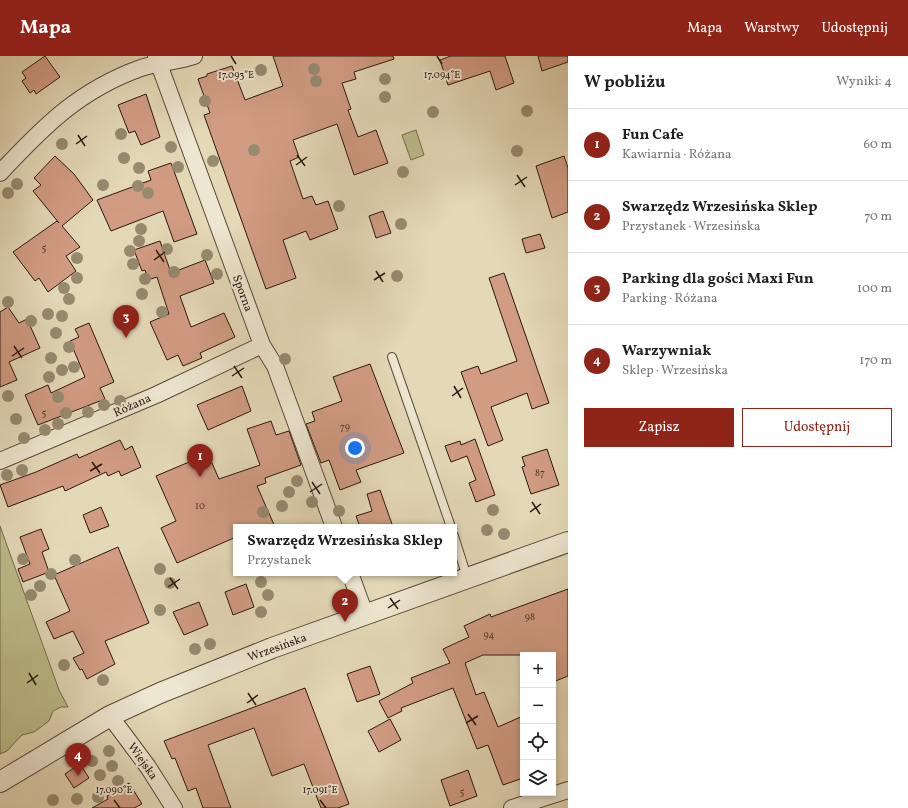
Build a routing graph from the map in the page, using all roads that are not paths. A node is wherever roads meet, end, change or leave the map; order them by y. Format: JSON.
{"nodes":[{"id":1,"x":194,"y":56,"type":"edge"},
{"id":2,"x":158,"y":60,"type":"edge"},
{"id":3,"x":0,"y":173,"type":"edge"},
{"id":4,"x":262,"y":345,"type":"junction"},
{"id":5,"x":392,"y":357,"type":"dead end"},
{"id":6,"x":0,"y":461,"type":"edge"},
{"id":7,"x":333,"y":524,"type":"edge"},
{"id":8,"x":450,"y":524,"type":"edge"},
{"id":9,"x":568,"y":542,"type":"edge"},
{"id":10,"x":457,"y":545,"type":"edge"},
{"id":11,"x":351,"y":576,"type":"edge"},
{"id":12,"x":468,"y":578,"type":"junction"},
{"id":13,"x":366,"y":614,"type":"junction"},
{"id":14,"x":110,"y":716,"type":"junction"},
{"id":15,"x":0,"y":782,"type":"edge"},
{"id":16,"x":568,"y":790,"type":"edge"},
{"id":17,"x":174,"y":808,"type":"edge"},
{"id":18,"x":512,"y":808,"type":"edge"}],
"edges":[{"from":1,"to":2,"type":"street"},
{"from":2,"to":3,"type":"street"},
{"from":2,"to":4,"type":"street","name":"Sporna"},
{"from":4,"to":6,"type":"street","name":"Różana"},
{"from":4,"to":7,"type":"street","name":"Sporna"},
{"from":5,"to":8,"type":"lane"},
{"from":9,"to":12,"type":"street","name":"Wrzesińska"},
{"from":10,"to":12,"type":"lane"},
{"from":11,"to":13,"type":"street"},
{"from":12,"to":13,"type":"street","name":"Wrzesińska"},
{"from":13,"to":14,"type":"street","name":"Wrzesińska"},
{"from":14,"to":15,"type":"street","name":"Wrzesińska"},
{"from":14,"to":17,"type":"street","name":"Wiejska"},
{"from":16,"to":18,"type":"street"}]}
